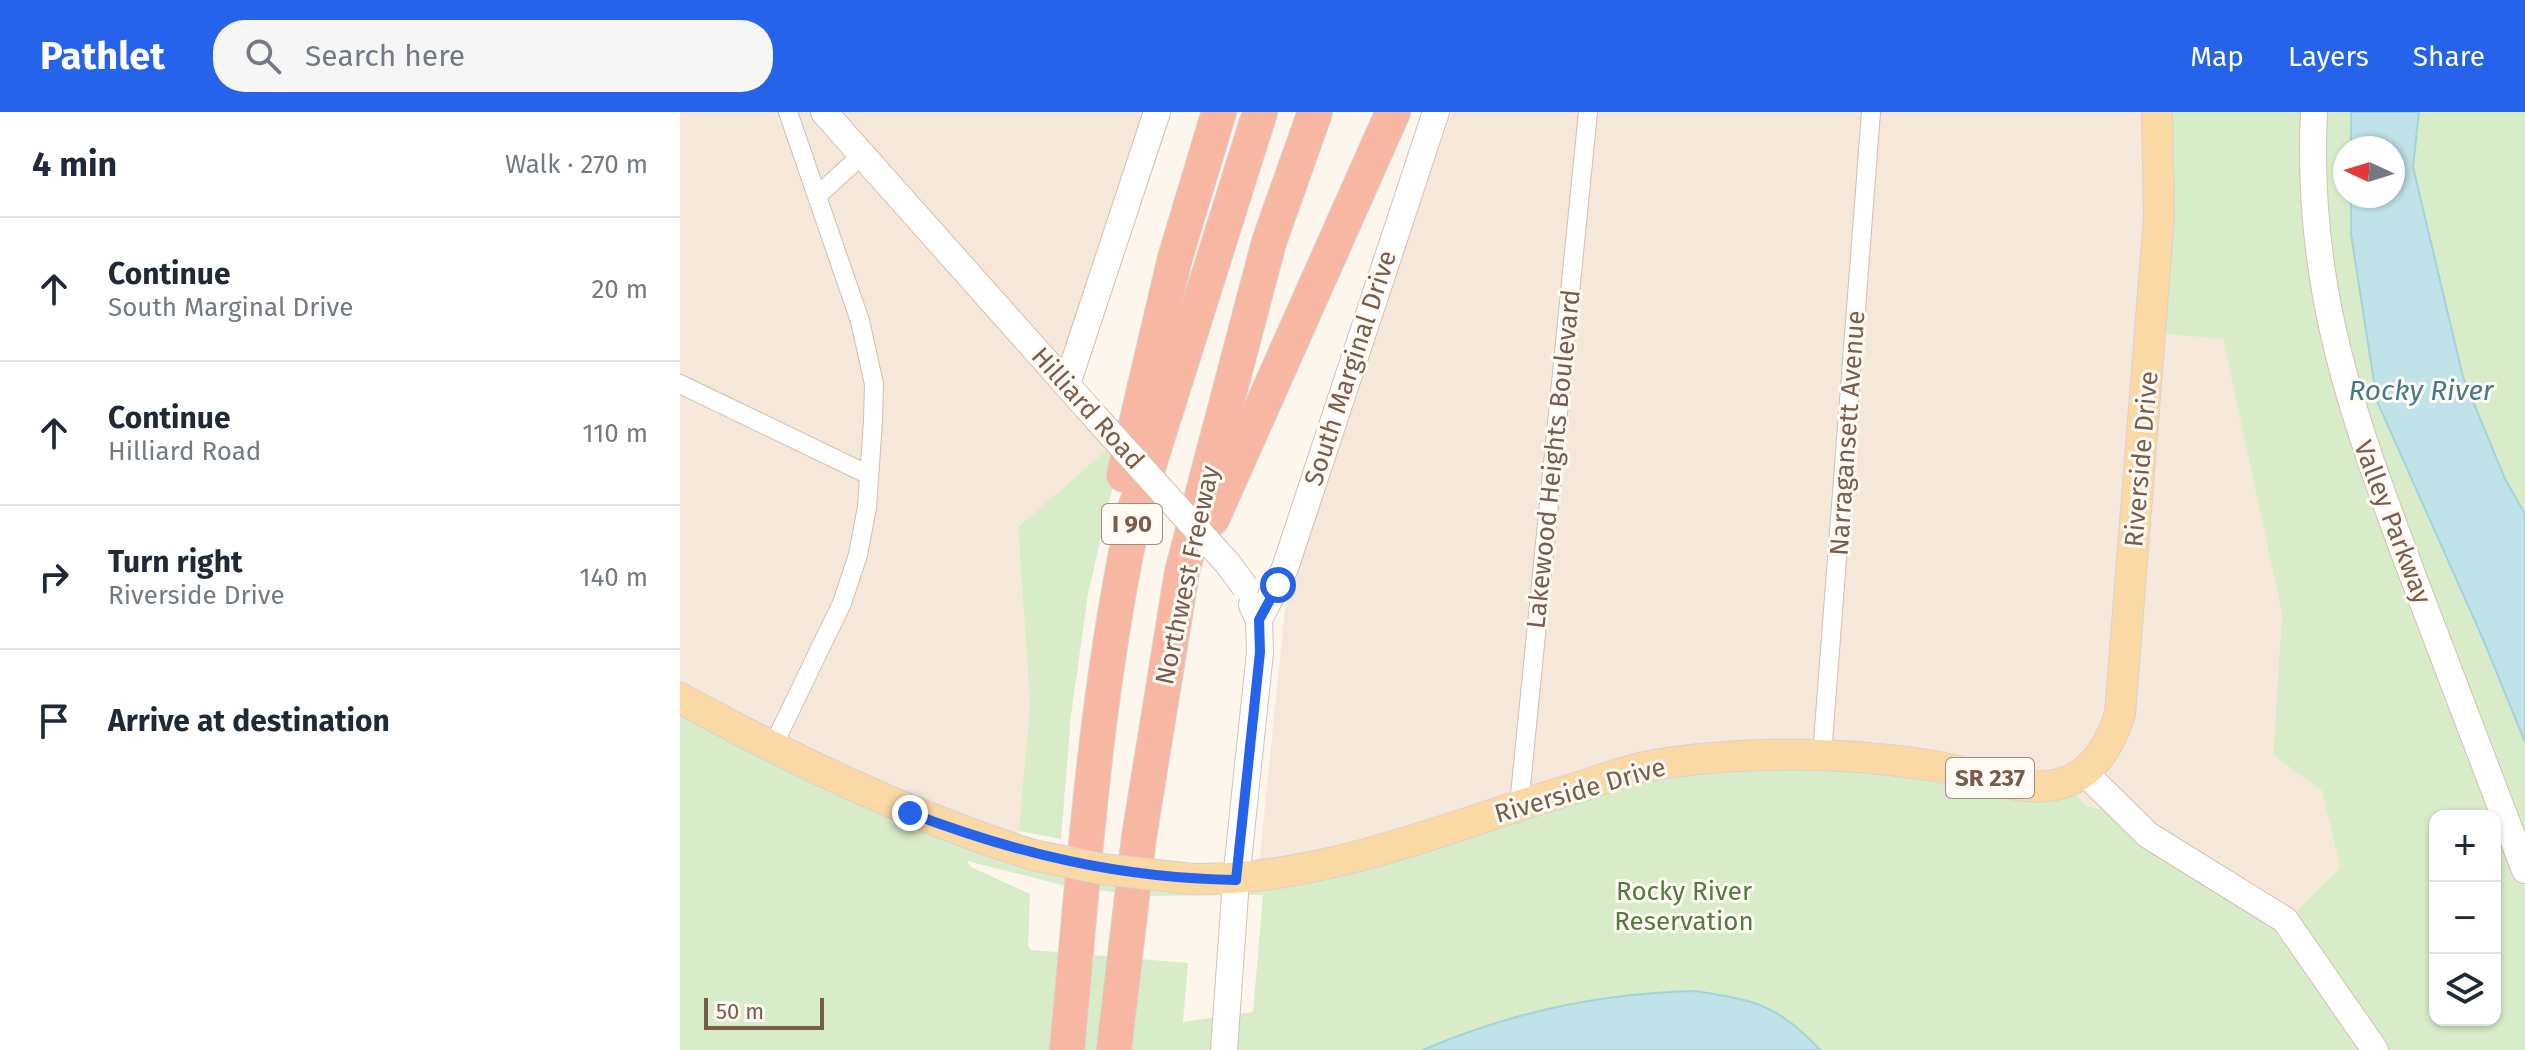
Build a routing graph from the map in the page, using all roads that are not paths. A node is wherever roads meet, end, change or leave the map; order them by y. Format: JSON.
{"nodes":[{"id":1,"x":788,"y":112,"type":"edge"},
{"id":2,"x":824,"y":112,"type":"edge"},
{"id":3,"x":1157,"y":112,"type":"edge"},
{"id":4,"x":1219,"y":112,"type":"edge"},
{"id":5,"x":1260,"y":112,"type":"edge"},
{"id":6,"x":1315,"y":112,"type":"edge"},
{"id":7,"x":1393,"y":112,"type":"edge"},
{"id":8,"x":1436,"y":112,"type":"edge"},
{"id":9,"x":1588,"y":112,"type":"edge"},
{"id":10,"x":1871,"y":112,"type":"edge"},
{"id":11,"x":2157,"y":112,"type":"edge"},
{"id":12,"x":2314,"y":112,"type":"edge"},
{"id":13,"x":862,"y":155,"type":"junction"},
{"id":14,"x":817,"y":196,"type":"junction"},
{"id":15,"x":680,"y":384,"type":"edge"},
{"id":16,"x":1067,"y":384,"type":"junction"},
{"id":17,"x":869,"y":475,"type":"junction"},
{"id":18,"x":1182,"y":572,"type":"junction"},
{"id":19,"x":1259,"y":620,"type":"junction"},
{"id":20,"x":680,"y":698,"type":"edge"},
{"id":21,"x":772,"y":748,"type":"junction"},
{"id":22,"x":1822,"y":755,"type":"junction"},
{"id":23,"x":2083,"y":771,"type":"junction"},
{"id":24,"x":1519,"y":805,"type":"junction"},
{"id":25,"x":2525,"y":870,"type":"edge"},
{"id":26,"x":1236,"y":880,"type":"junction"},
{"id":27,"x":1081,"y":913,"type":"junction"},
{"id":28,"x":1067,"y":1050,"type":"edge"},
{"id":29,"x":1114,"y":1050,"type":"edge"},
{"id":30,"x":1224,"y":1050,"type":"edge"},
{"id":31,"x":2375,"y":1050,"type":"edge"}],
"edges":[{"from":1,"to":14,"type":"street"},
{"from":2,"to":13,"type":"main road","name":"Hilliard Road"},
{"from":3,"to":16,"type":"main road"},
{"from":4,"to":27,"type":"highway"},
{"from":5,"to":27,"type":"highway","number":"I 90"},
{"from":6,"to":18,"type":"highway","name":"Northwest Freeway","number":"I 90"},
{"from":7,"to":18,"type":"highway"},
{"from":8,"to":19,"type":"main road","name":"South Marginal Drive"},
{"from":9,"to":24,"type":"street","name":"Lakewood Heights Boulevard"},
{"from":10,"to":22,"type":"street","name":"Narragansett Avenue"},
{"from":11,"to":23,"type":"main road","name":"Riverside Drive","number":"SR 237"},
{"from":12,"to":25,"type":"main road","name":"Valley Parkway"},
{"from":13,"to":14,"type":"street"},
{"from":13,"to":16,"type":"main road","name":"Hilliard Road"},
{"from":14,"to":17,"type":"street"},
{"from":15,"to":17,"type":"street"},
{"from":16,"to":19,"type":"main road","name":"Hilliard Road","bridge":true},
{"from":17,"to":21,"type":"street"},
{"from":18,"to":29,"type":"highway","name":"Northwest Freeway","number":"I 90"},
{"from":19,"to":26,"type":"main road","name":"Hilliard Road"},
{"from":20,"to":21,"type":"main road","name":"Riverside Drive","number":"SR 237"},
{"from":21,"to":26,"type":"main road","name":"Riverside Drive","number":"SR 237","bridge":true},
{"from":22,"to":23,"type":"main road","name":"Riverside Drive","number":"SR 237"},
{"from":22,"to":24,"type":"main road","name":"Riverside Drive","number":"SR 237"},
{"from":23,"to":31,"type":"main road"},
{"from":24,"to":26,"type":"main road","name":"Riverside Drive","number":"SR 237"},
{"from":26,"to":30,"type":"main road","name":"Hilliard Road"},
{"from":27,"to":28,"type":"highway","number":"I 90"}]}
